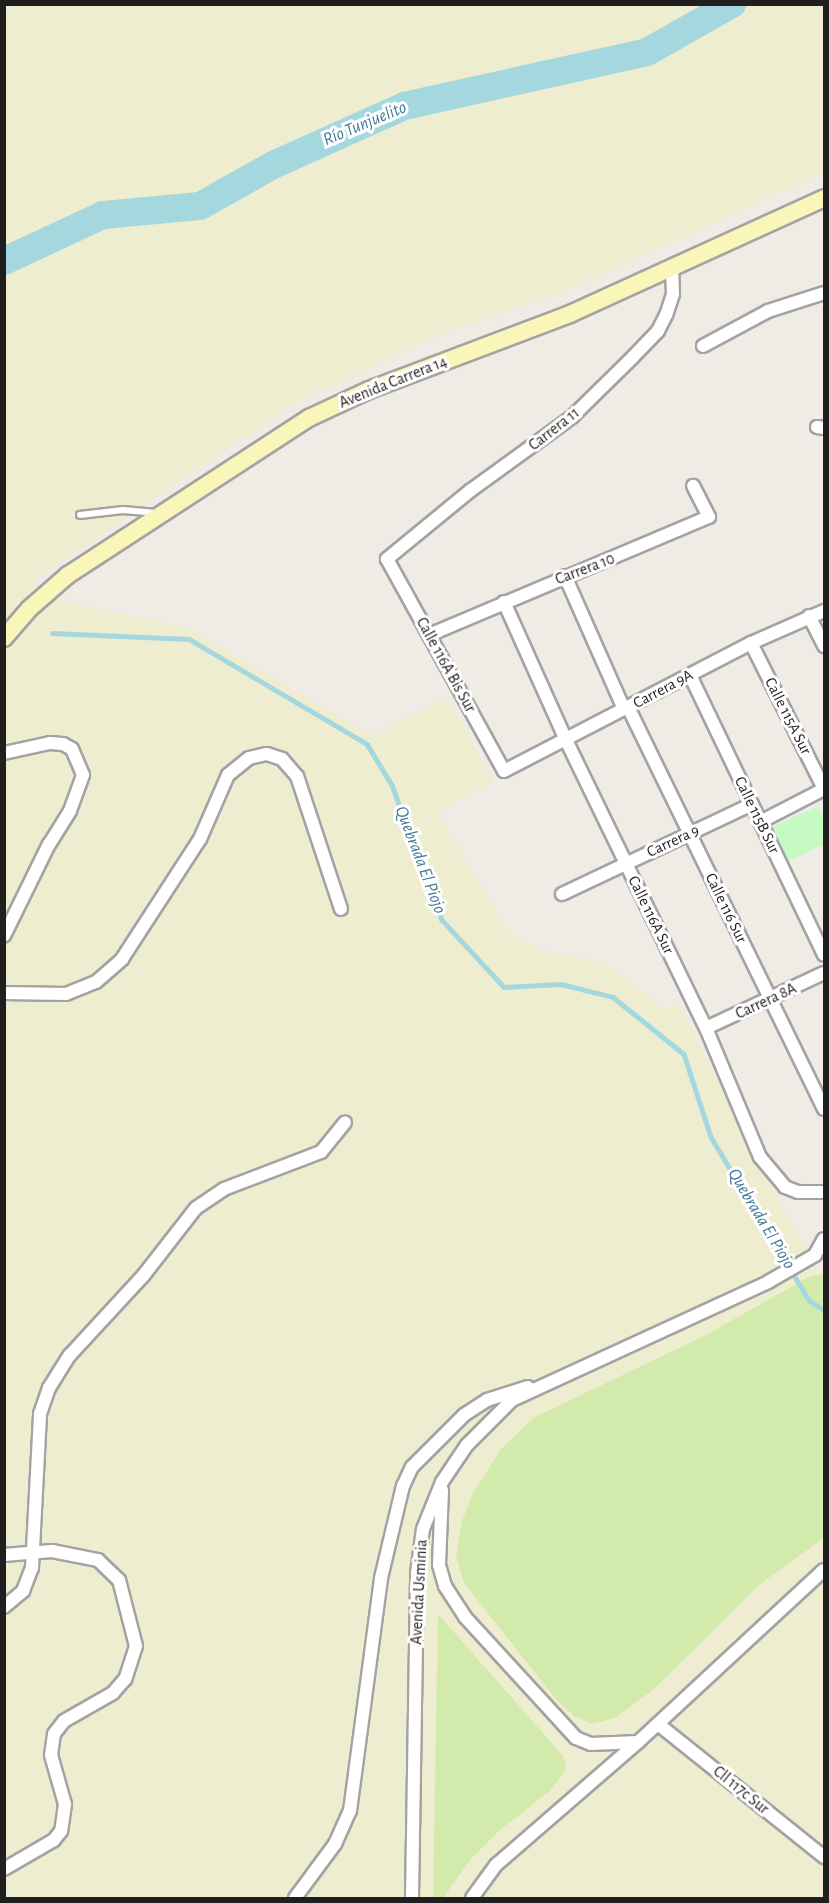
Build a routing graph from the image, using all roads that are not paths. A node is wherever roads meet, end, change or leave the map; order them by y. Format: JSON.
{"nodes":[{"id":1,"x":825,"y":198,"type":"edge"},
{"id":2,"x":672,"y":266,"type":"junction"},
{"id":3,"x":825,"y":293,"type":"edge"},
{"id":4,"x":703,"y":346,"type":"dead end"},
{"id":5,"x":693,"y":486,"type":"dead end"},
{"id":6,"x":159,"y":514,"type":"junction"},
{"id":7,"x":80,"y":515,"type":"dead end"},
{"id":8,"x":387,"y":559,"type":"joint"},
{"id":9,"x":565,"y":576,"type":"junction"},
{"id":10,"x":504,"y":602,"type":"junction"},
{"id":11,"x":825,"y":611,"type":"edge"},
{"id":12,"x":809,"y":616,"type":"junction"},
{"id":13,"x":429,"y":635,"type":"junction"},
{"id":14,"x":4,"y":638,"type":"edge"},
{"id":15,"x":752,"y":643,"type":"junction"},
{"id":16,"x":825,"y":646,"type":"edge"},
{"id":17,"x":690,"y":675,"type":"junction"},
{"id":18,"x":626,"y":708,"type":"junction"},
{"id":19,"x":566,"y":740,"type":"junction"},
{"id":20,"x":4,"y":753,"type":"edge"},
{"id":21,"x":504,"y":771,"type":"joint"},
{"id":22,"x":825,"y":789,"type":"edge"},
{"id":23,"x":752,"y":804,"type":"junction"},
{"id":24,"x":760,"y":822,"type":"junction"},
{"id":25,"x":690,"y":833,"type":"junction"},
{"id":26,"x":625,"y":864,"type":"junction"},
{"id":27,"x":562,"y":894,"type":"dead end"},
{"id":28,"x":341,"y":909,"type":"dead end"},
{"id":29,"x":4,"y":936,"type":"edge"},
{"id":30,"x":825,"y":955,"type":"edge"},
{"id":31,"x":825,"y":973,"type":"edge"},
{"id":32,"x":4,"y":993,"type":"edge"},
{"id":33,"x":771,"y":999,"type":"junction"},
{"id":34,"x":706,"y":1028,"type":"junction"},
{"id":35,"x":825,"y":1109,"type":"edge"},
{"id":36,"x":345,"y":1122,"type":"dead end"},
{"id":37,"x":825,"y":1192,"type":"edge"},
{"id":38,"x":825,"y":1239,"type":"edge"},
{"id":39,"x":820,"y":1259,"type":"edge"},
{"id":40,"x":539,"y":1384,"type":"junction"},
{"id":41,"x":442,"y":1482,"type":"junction"},
{"id":42,"x":34,"y":1552,"type":"junction"},
{"id":43,"x":4,"y":1555,"type":"edge"},
{"id":44,"x":825,"y":1570,"type":"edge"},
{"id":45,"x":4,"y":1607,"type":"edge"},
{"id":46,"x":658,"y":1724,"type":"junction"},
{"id":47,"x":638,"y":1742,"type":"junction"},
{"id":48,"x":825,"y":1857,"type":"edge"},
{"id":49,"x":4,"y":1869,"type":"edge"},
{"id":50,"x":295,"y":1899,"type":"edge"},
{"id":51,"x":412,"y":1899,"type":"edge"},
{"id":52,"x":472,"y":1899,"type":"edge"}],
"edges":[{"from":1,"to":2,"type":"main road","name":"Avenida Carrera 14"},
{"from":2,"to":6,"type":"main road","name":"Avenida Carrera 14"},
{"from":2,"to":8,"type":"street","name":"Carrera 11"},
{"from":3,"to":4,"type":"street"},
{"from":5,"to":9,"type":"street","name":"Carrera 10"},
{"from":6,"to":7,"type":"lane"},
{"from":6,"to":14,"type":"main road","name":"Avenida Carrera 14"},
{"from":8,"to":13,"type":"street","name":"Calle 116A Bis Sur"},
{"from":9,"to":10,"type":"street","name":"Carrera 10"},
{"from":9,"to":18,"type":"street","name":"Calle 116 Sur"},
{"from":10,"to":13,"type":"street","name":"Carrera 10"},
{"from":10,"to":19,"type":"street","name":"Calle 116A Sur"},
{"from":11,"to":12,"type":"street","name":"Carrera 9A"},
{"from":12,"to":15,"type":"street","name":"Carrera 9A"},
{"from":12,"to":16,"type":"street"},
{"from":13,"to":21,"type":"street","name":"Calle 116A Bis Sur"},
{"from":15,"to":17,"type":"street","name":"Carrera 9A"},
{"from":15,"to":22,"type":"street","name":"Calle 115A Sur"},
{"from":17,"to":18,"type":"street","name":"Carrera 9A"},
{"from":17,"to":23,"type":"street","name":"Calle 115B Sur"},
{"from":18,"to":19,"type":"street","name":"Carrera 9A"},
{"from":18,"to":25,"type":"street","name":"Calle 116 Sur"},
{"from":19,"to":21,"type":"street","name":"Carrera 9A"},
{"from":19,"to":26,"type":"street","name":"Calle 116A Sur"},
{"from":20,"to":29,"type":"street"},
{"from":22,"to":24,"type":"street"},
{"from":23,"to":24,"type":"street","name":"Calle 115B Sur"},
{"from":23,"to":25,"type":"street","name":"Carrera 9"},
{"from":24,"to":30,"type":"street","name":"Calle 115B Sur"},
{"from":25,"to":26,"type":"street","name":"Carrera 9"},
{"from":25,"to":33,"type":"street","name":"Calle 116 Sur"},
{"from":26,"to":27,"type":"street","name":"Carrera 9"},
{"from":26,"to":34,"type":"street","name":"Calle 116A Sur"},
{"from":28,"to":32,"type":"street"},
{"from":31,"to":33,"type":"street","name":"Carrera 8A"},
{"from":33,"to":34,"type":"street","name":"Carrera 8A"},
{"from":33,"to":35,"type":"street","name":"Calle 116 Sur"},
{"from":34,"to":37,"type":"street","name":"Calle 116A Sur"},
{"from":36,"to":42,"type":"street"},
{"from":38,"to":39,"type":"street"},
{"from":39,"to":40,"type":"street","name":"Avenida Usminia"},
{"from":40,"to":41,"type":"street","name":"Avenida Usminia"},
{"from":40,"to":50,"type":"street"},
{"from":41,"to":47,"type":"street"},
{"from":41,"to":51,"type":"street","name":"Avenida Usminia"},
{"from":42,"to":43,"type":"street"},
{"from":42,"to":45,"type":"street"},
{"from":42,"to":49,"type":"street"},
{"from":44,"to":46,"type":"street"},
{"from":46,"to":47,"type":"street"},
{"from":46,"to":48,"type":"street","name":"Cll 117c Sur"},
{"from":47,"to":52,"type":"street"}]}
